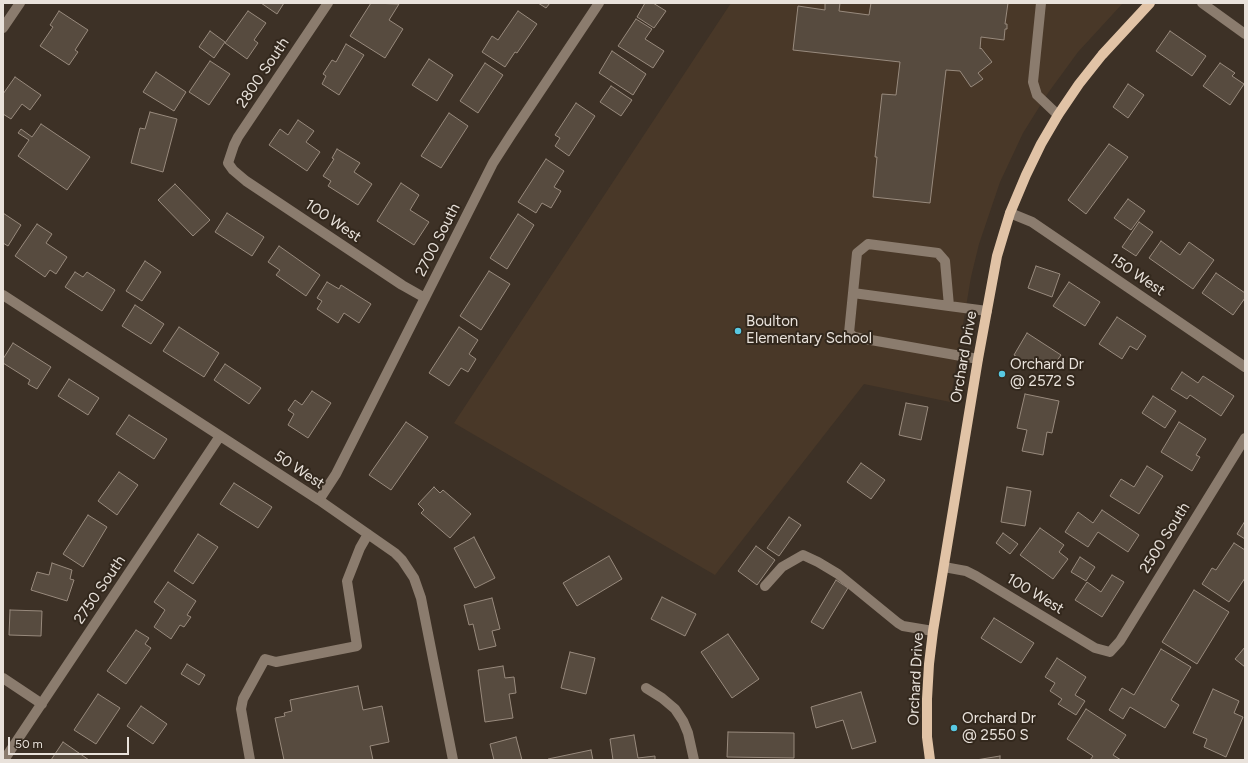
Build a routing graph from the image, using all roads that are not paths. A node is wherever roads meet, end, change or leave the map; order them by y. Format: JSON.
{"nodes":[{"id":1,"x":20,"y":3,"type":"edge"},
{"id":2,"x":328,"y":3,"type":"edge"},
{"id":3,"x":599,"y":3,"type":"edge"},
{"id":4,"x":1041,"y":3,"type":"edge"},
{"id":5,"x":1150,"y":3,"type":"edge"},
{"id":6,"x":1202,"y":3,"type":"edge"},
{"id":7,"x":3,"y":28,"type":"edge"},
{"id":8,"x":1245,"y":34,"type":"edge"},
{"id":9,"x":1058,"y":115,"type":"junction"},
{"id":10,"x":228,"y":163,"type":"joint"},
{"id":11,"x":1010,"y":213,"type":"junction"},
{"id":12,"x":853,"y":293,"type":"junction"},
{"id":13,"x":3,"y":295,"type":"edge"},
{"id":14,"x":425,"y":298,"type":"junction"},
{"id":15,"x":949,"y":306,"type":"junction"},
{"id":16,"x":987,"y":311,"type":"junction"},
{"id":17,"x":978,"y":359,"type":"junction"},
{"id":18,"x":1245,"y":367,"type":"edge"},
{"id":19,"x":220,"y":436,"type":"junction"},
{"id":20,"x":1245,"y":438,"type":"edge"},
{"id":21,"x":318,"y":500,"type":"junction"},
{"id":22,"x":368,"y":534,"type":"junction"},
{"id":23,"x":944,"y":566,"type":"junction"},
{"id":24,"x":765,"y":586,"type":"dead end"},
{"id":25,"x":933,"y":631,"type":"junction"},
{"id":26,"x":1110,"y":652,"type":"joint"},
{"id":27,"x":3,"y":678,"type":"edge"},
{"id":28,"x":646,"y":688,"type":"dead end"},
{"id":29,"x":42,"y":704,"type":"junction"},
{"id":30,"x":4,"y":760,"type":"edge"},
{"id":31,"x":250,"y":760,"type":"edge"},
{"id":32,"x":453,"y":760,"type":"edge"},
{"id":33,"x":694,"y":760,"type":"edge"},
{"id":34,"x":930,"y":760,"type":"edge"}],
"edges":[{"from":1,"to":7,"type":"street"},
{"from":2,"to":10,"type":"street","name":"2800 South"},
{"from":3,"to":14,"type":"street","name":"2700 South"},
{"from":4,"to":9,"type":"street"},
{"from":5,"to":9,"type":"main road","name":"Orchard Drive"},
{"from":6,"to":8,"type":"street"},
{"from":9,"to":11,"type":"main road","name":"Orchard Drive"},
{"from":10,"to":14,"type":"street","name":"100 West"},
{"from":11,"to":16,"type":"main road","name":"Orchard Drive"},
{"from":11,"to":18,"type":"street","name":"150 West"},
{"from":12,"to":15,"type":"street"},
{"from":12,"to":15,"type":"street"},
{"from":12,"to":17,"type":"street"},
{"from":13,"to":19,"type":"street","name":"50 West"},
{"from":14,"to":21,"type":"street","name":"2700 South"},
{"from":15,"to":16,"type":"street"},
{"from":16,"to":17,"type":"main road","name":"Orchard Drive"},
{"from":17,"to":23,"type":"main road","name":"Orchard Drive"},
{"from":19,"to":21,"type":"street","name":"50 West"},
{"from":19,"to":29,"type":"street","name":"2750 South"},
{"from":20,"to":26,"type":"street","name":"2500 South"},
{"from":21,"to":22,"type":"street","name":"50 West"},
{"from":22,"to":31,"type":"street"},
{"from":22,"to":32,"type":"street","name":"50 West"},
{"from":23,"to":25,"type":"main road","name":"Orchard Drive"},
{"from":23,"to":26,"type":"street","name":"100 West"},
{"from":24,"to":25,"type":"street"},
{"from":25,"to":34,"type":"main road","name":"Orchard Drive"},
{"from":27,"to":29,"type":"street"},
{"from":28,"to":33,"type":"street"},
{"from":29,"to":30,"type":"street","name":"2750 South"}]}
